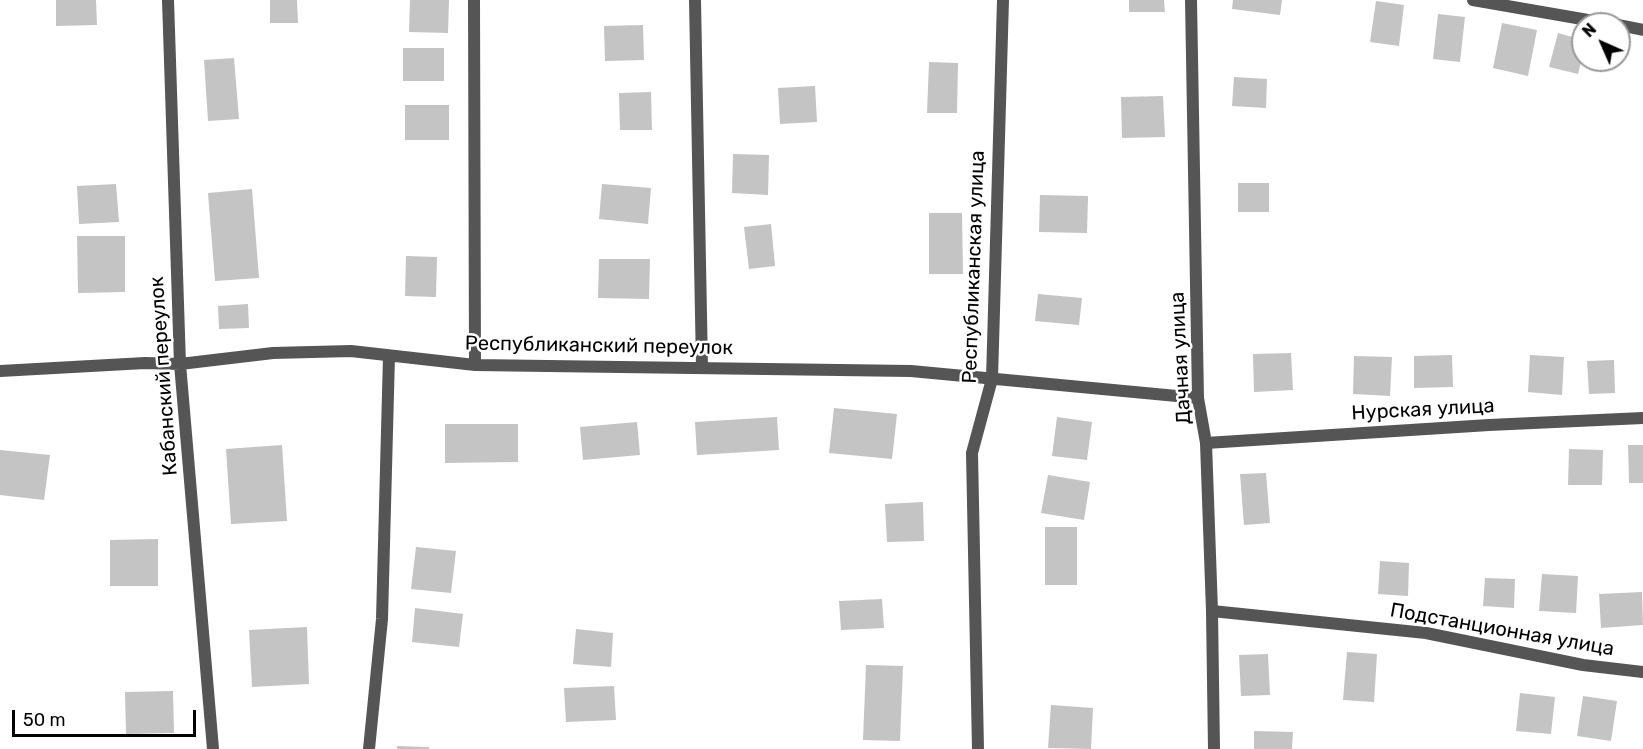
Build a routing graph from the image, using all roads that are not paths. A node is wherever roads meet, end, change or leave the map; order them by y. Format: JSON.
{"nodes":[{"id":1,"x":168,"y":0,"type":"edge"},
{"id":2,"x":474,"y":0,"type":"edge"},
{"id":3,"x":695,"y":0,"type":"edge"},
{"id":4,"x":1003,"y":0,"type":"edge"},
{"id":5,"x":1191,"y":0,"type":"edge"},
{"id":6,"x":1473,"y":0,"type":"edge"},
{"id":7,"x":1571,"y":17,"type":"edge"},
{"id":8,"x":389,"y":356,"type":"junction"},
{"id":9,"x":180,"y":364,"type":"junction"},
{"id":10,"x":475,"y":365,"type":"junction"},
{"id":11,"x":702,"y":367,"type":"junction"},
{"id":12,"x":0,"y":370,"type":"edge"},
{"id":13,"x":992,"y":379,"type":"junction"},
{"id":14,"x":1198,"y":398,"type":"junction"},
{"id":15,"x":1643,"y":418,"type":"edge"},
{"id":16,"x":1206,"y":443,"type":"junction"},
{"id":17,"x":1212,"y":611,"type":"junction"},
{"id":18,"x":1643,"y":672,"type":"edge"},
{"id":19,"x":213,"y":749,"type":"edge"},
{"id":20,"x":369,"y":749,"type":"edge"},
{"id":21,"x":978,"y":749,"type":"edge"},
{"id":22,"x":1214,"y":749,"type":"edge"}],
"edges":[{"from":1,"to":9,"type":"street","name":"Кабанский переулок"},
{"from":2,"to":10,"type":"street"},
{"from":3,"to":11,"type":"street"},
{"from":4,"to":13,"type":"street","name":"Республиканская улица"},
{"from":5,"to":14,"type":"street","name":"Дачная улица"},
{"from":6,"to":7,"type":"street"},
{"from":8,"to":9,"type":"street","name":"Республиканский переулок"},
{"from":8,"to":10,"type":"street","name":"Республиканский переулок"},
{"from":8,"to":20,"type":"street"},
{"from":9,"to":12,"type":"street","name":"Республиканский переулок"},
{"from":9,"to":19,"type":"street","name":"Кабанский переулок"},
{"from":10,"to":11,"type":"street","name":"Республиканский переулок"},
{"from":11,"to":13,"type":"street","name":"Республиканский переулок"},
{"from":13,"to":14,"type":"street","name":"Республиканский переулок"},
{"from":13,"to":21,"type":"street","name":"Республиканская улица"},
{"from":14,"to":16,"type":"street","name":"Дачная улица"},
{"from":15,"to":16,"type":"street","name":"Нурская улица"},
{"from":16,"to":17,"type":"street","name":"Дачная улица"},
{"from":17,"to":18,"type":"street","name":"Подстанционная улица"},
{"from":17,"to":22,"type":"street","name":"Дачная улица"}]}
